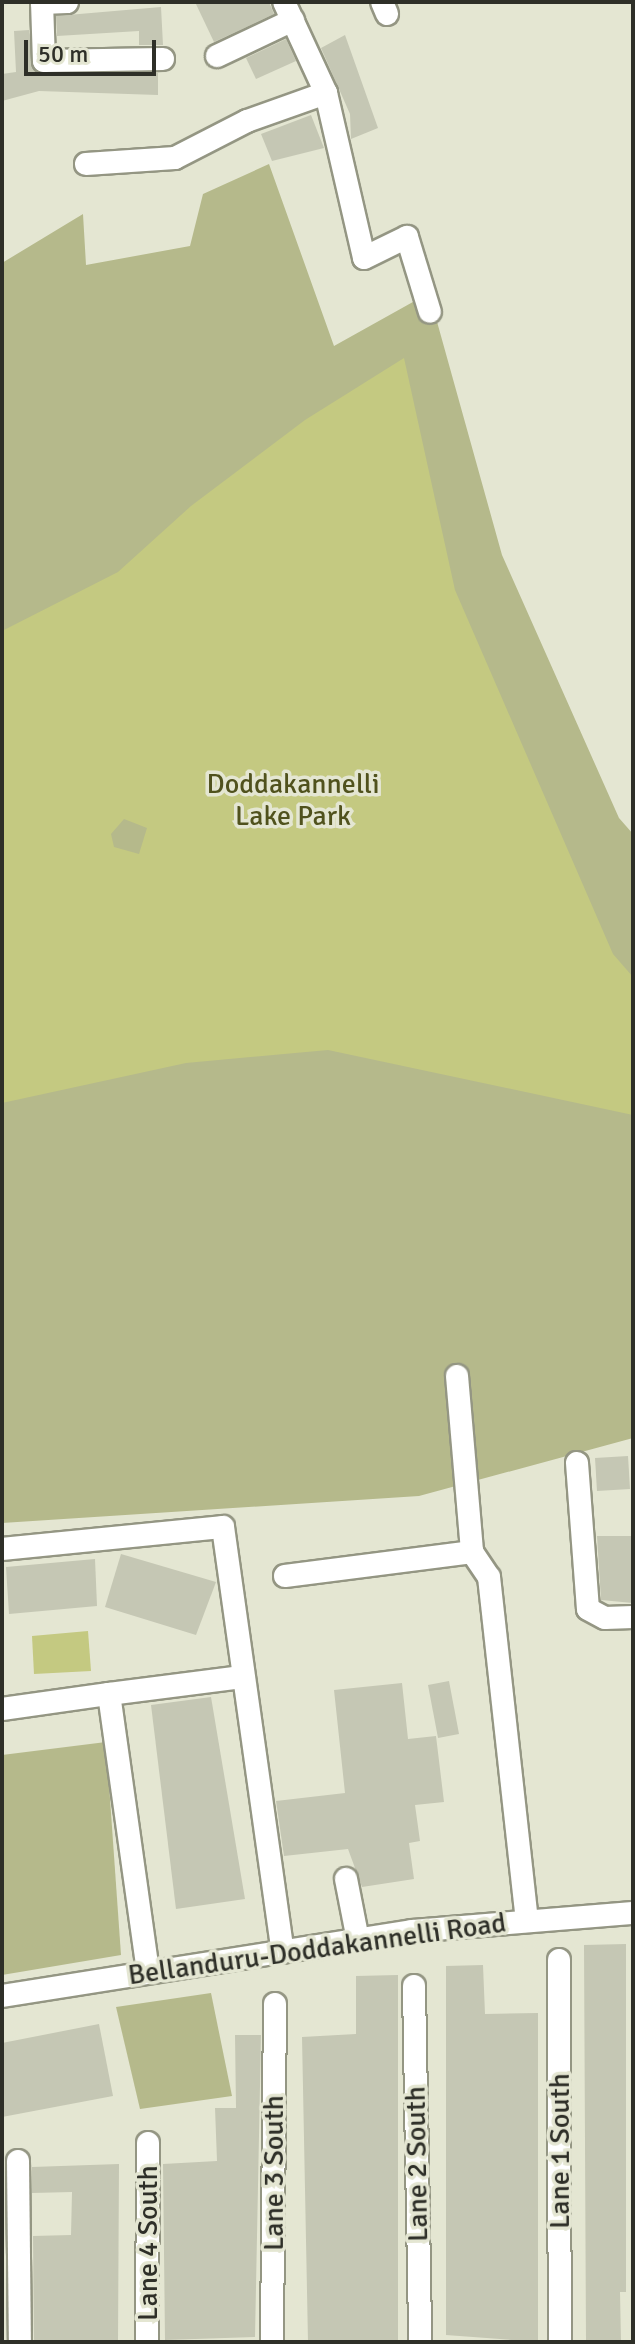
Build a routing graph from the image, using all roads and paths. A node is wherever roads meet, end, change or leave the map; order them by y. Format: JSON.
{"nodes":[{"id":1,"x":67,"y":2,"type":"edge"},
{"id":2,"x":42,"y":3,"type":"edge"},
{"id":3,"x":288,"y":11,"type":"edge"},
{"id":4,"x":217,"y":56,"type":"dead end"},
{"id":5,"x":163,"y":59,"type":"dead end"},
{"id":6,"x":326,"y":93,"type":"junction"},
{"id":7,"x":86,"y":164,"type":"dead end"},
{"id":8,"x":430,"y":312,"type":"dead end"},
{"id":9,"x":457,"y":1376,"type":"dead end"},
{"id":10,"x":577,"y":1463,"type":"dead end"},
{"id":11,"x":2,"y":1549,"type":"edge"},
{"id":12,"x":472,"y":1552,"type":"junction"},
{"id":13,"x":285,"y":1576,"type":"dead end"},
{"id":14,"x":633,"y":1617,"type":"edge"},
{"id":15,"x":242,"y":1677,"type":"junction"},
{"id":16,"x":109,"y":1694,"type":"junction"},
{"id":17,"x":2,"y":1709,"type":"edge"},
{"id":18,"x":346,"y":1879,"type":"dead end"},
{"id":19,"x":633,"y":1913,"type":"edge"},
{"id":20,"x":527,"y":1921,"type":"junction"},
{"id":21,"x":358,"y":1940,"type":"junction"},
{"id":22,"x":283,"y":1952,"type":"junction"},
{"id":23,"x":559,"y":1960,"type":"dead end"},
{"id":24,"x":148,"y":1970,"type":"junction"},
{"id":25,"x":414,"y":1986,"type":"dead end"},
{"id":26,"x":2,"y":1996,"type":"edge"},
{"id":27,"x":275,"y":2004,"type":"dead end"},
{"id":28,"x":148,"y":2143,"type":"dead end"},
{"id":29,"x":18,"y":2161,"type":"dead end"},
{"id":30,"x":20,"y":2342,"type":"edge"},
{"id":31,"x":147,"y":2342,"type":"edge"},
{"id":32,"x":272,"y":2342,"type":"edge"},
{"id":33,"x":420,"y":2342,"type":"edge"},
{"id":34,"x":560,"y":2342,"type":"edge"}],
"edges":[{"from":1,"to":2,"type":"street"},
{"from":2,"to":5,"type":"street"},
{"from":3,"to":4,"type":"street"},
{"from":3,"to":6,"type":"street"},
{"from":6,"to":7,"type":"street"},
{"from":6,"to":8,"type":"street"},
{"from":9,"to":12,"type":"street"},
{"from":10,"to":14,"type":"street"},
{"from":11,"to":15,"type":"street"},
{"from":12,"to":13,"type":"street"},
{"from":12,"to":20,"type":"street"},
{"from":15,"to":16,"type":"street"},
{"from":15,"to":22,"type":"street"},
{"from":16,"to":17,"type":"street"},
{"from":16,"to":24,"type":"street"},
{"from":18,"to":21,"type":"street"},
{"from":19,"to":20,"type":"street","name":"Bellanduru-Doddakannelli Road"},
{"from":20,"to":21,"type":"street","name":"Bellanduru-Doddakannelli Road"},
{"from":21,"to":22,"type":"street","name":"Bellanduru-Doddakannelli Road"},
{"from":22,"to":24,"type":"street","name":"Bellanduru-Doddakannelli Road"},
{"from":23,"to":34,"type":"street","name":"Lane 1 South"},
{"from":24,"to":26,"type":"street","name":"Bellanduru-Doddakannelli Road"},
{"from":25,"to":33,"type":"street","name":"Lane 2 South"},
{"from":27,"to":32,"type":"street","name":"Lane 3 South"},
{"from":28,"to":31,"type":"street","name":"Lane 4 South"},
{"from":29,"to":30,"type":"street"}]}
